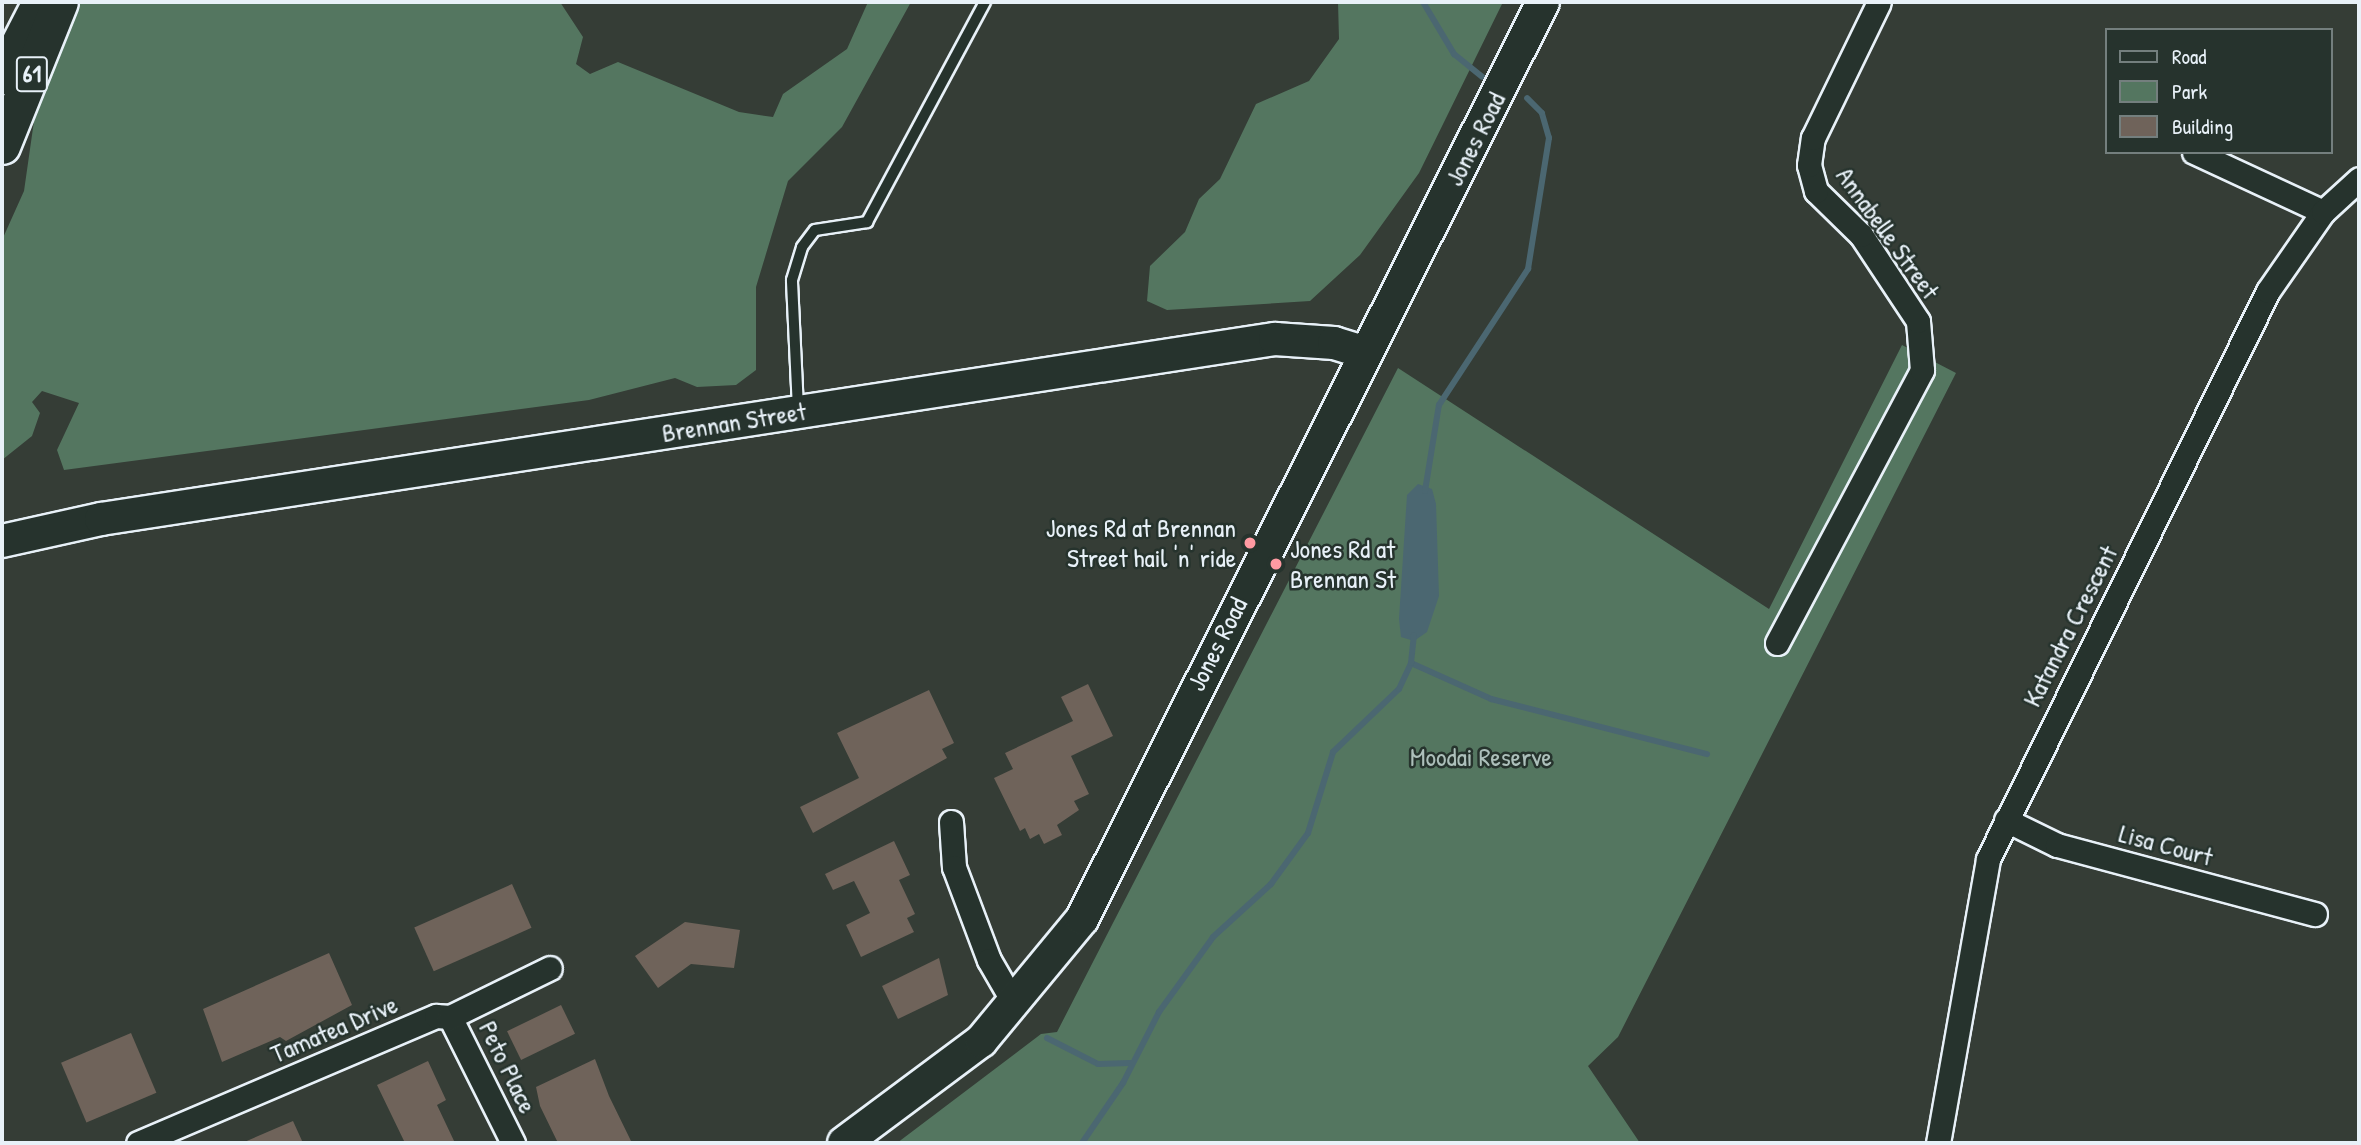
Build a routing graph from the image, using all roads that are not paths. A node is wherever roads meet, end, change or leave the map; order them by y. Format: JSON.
{"nodes":[{"id":1,"x":40,"y":2,"type":"edge"},
{"id":2,"x":61,"y":2,"type":"edge"},
{"id":3,"x":985,"y":2,"type":"edge"},
{"id":4,"x":1543,"y":2,"type":"edge"},
{"id":5,"x":1879,"y":2,"type":"edge"},
{"id":6,"x":2,"y":76,"type":"edge"},
{"id":7,"x":2,"y":146,"type":"edge"},
{"id":8,"x":2198,"y":154,"type":"edge"},
{"id":9,"x":2359,"y":179,"type":"edge"},
{"id":10,"x":2323,"y":212,"type":"junction"},
{"id":11,"x":1366,"y":353,"type":"junction"},
{"id":12,"x":799,"y":412,"type":"junction"},
{"id":13,"x":101,"y":519,"type":"junction"},
{"id":14,"x":2,"y":524,"type":"edge"},
{"id":15,"x":2,"y":541,"type":"edge"},
{"id":16,"x":1777,"y":643,"type":"dead end"},
{"id":17,"x":2006,"y":820,"type":"junction"},
{"id":18,"x":951,"y":822,"type":"dead end"},
{"id":19,"x":2315,"y":914,"type":"dead end"},
{"id":20,"x":550,"y":968,"type":"dead end"},
{"id":21,"x":1015,"y":1005,"type":"junction"},
{"id":22,"x":450,"y":1017,"type":"junction"},
{"id":23,"x":138,"y":1143,"type":"edge"},
{"id":24,"x":513,"y":1143,"type":"edge"},
{"id":25,"x":844,"y":1143,"type":"edge"},
{"id":26,"x":1938,"y":1143,"type":"edge"}],
"edges":[{"from":1,"to":6,"type":"main road","number":"61"},
{"from":2,"to":7,"type":"main road","number":"61"},
{"from":3,"to":12,"type":"lane"},
{"from":4,"to":11,"type":"street","name":"Jones Road"},
{"from":5,"to":16,"type":"street","name":"Annabelle Street"},
{"from":8,"to":10,"type":"street"},
{"from":9,"to":10,"type":"street","name":"Katandra Crescent"},
{"from":10,"to":17,"type":"street","name":"Katandra Crescent"},
{"from":11,"to":12,"type":"street","name":"Brennan Street"},
{"from":11,"to":21,"type":"street","name":"Jones Road"},
{"from":12,"to":13,"type":"street","name":"Brennan Street"},
{"from":13,"to":14,"type":"street","name":"Brennan Street"},
{"from":13,"to":15,"type":"street","name":"Brennan Street"},
{"from":17,"to":19,"type":"street","name":"Lisa Court"},
{"from":17,"to":26,"type":"street","name":"Katandra Crescent"},
{"from":18,"to":21,"type":"street"},
{"from":20,"to":22,"type":"street","name":"Tamatea Drive"},
{"from":21,"to":25,"type":"street","name":"Jones Road"},
{"from":22,"to":23,"type":"street","name":"Tamatea Drive"},
{"from":22,"to":24,"type":"street","name":"Peto Place"}]}
